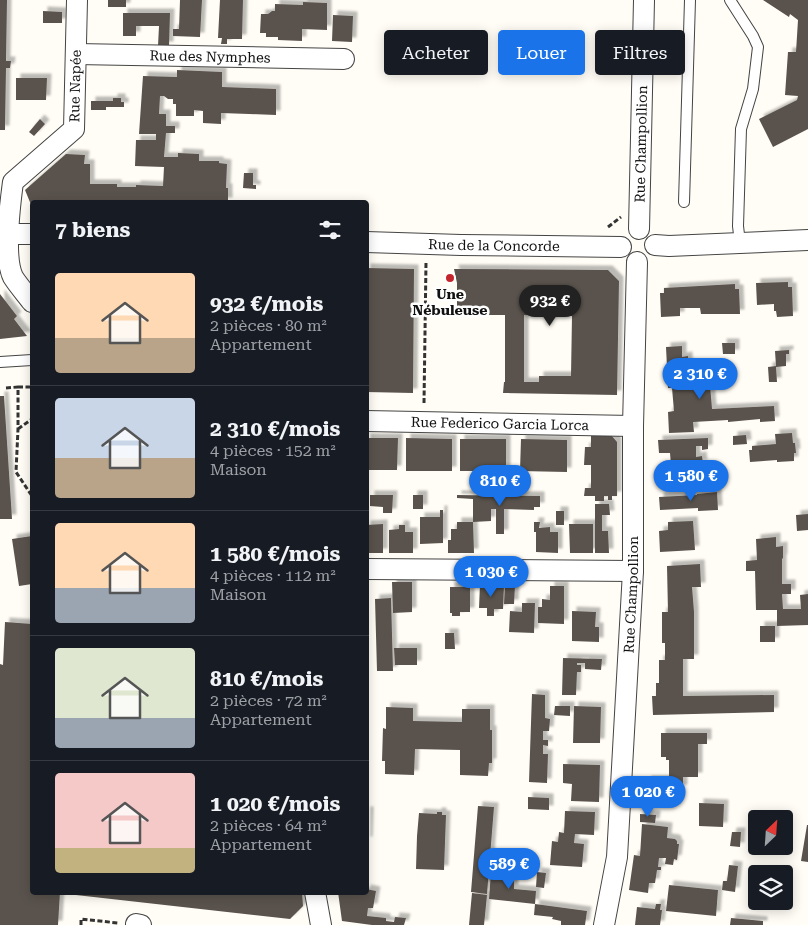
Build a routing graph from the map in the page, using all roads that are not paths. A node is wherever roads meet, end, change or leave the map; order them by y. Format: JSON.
{"nodes":[{"id":1,"x":77,"y":0,"type":"edge"},
{"id":2,"x":644,"y":0,"type":"edge"},
{"id":3,"x":690,"y":0,"type":"edge"},
{"id":4,"x":730,"y":0,"type":"edge"},
{"id":5,"x":76,"y":54,"type":"junction"},
{"id":6,"x":344,"y":59,"type":"dead end"},
{"id":7,"x":684,"y":202,"type":"dead end"},
{"id":8,"x":639,"y":221,"type":"junction"},
{"id":9,"x":4,"y":234,"type":"edge"},
{"id":10,"x":30,"y":234,"type":"edge"},
{"id":11,"x":808,"y":240,"type":"edge"},
{"id":12,"x":369,"y":242,"type":"edge"},
{"id":13,"x":740,"y":243,"type":"junction"},
{"id":14,"x":654,"y":245,"type":"junction"},
{"id":15,"x":621,"y":247,"type":"junction"},
{"id":16,"x":637,"y":262,"type":"junction"},
{"id":17,"x":30,"y":299,"type":"edge"},
{"id":18,"x":30,"y":360,"type":"edge"},
{"id":19,"x":0,"y":362,"type":"edge"},
{"id":20,"x":369,"y":421,"type":"edge"},
{"id":21,"x":633,"y":426,"type":"junction"},
{"id":22,"x":369,"y":569,"type":"edge"},
{"id":23,"x":633,"y":571,"type":"junction"},
{"id":24,"x":316,"y":895,"type":"edge"},
{"id":25,"x":136,"y":924,"type":"edge"},
{"id":26,"x":141,"y":925,"type":"edge"},
{"id":27,"x":321,"y":925,"type":"edge"},
{"id":28,"x":604,"y":925,"type":"edge"}],
"edges":[{"from":1,"to":5,"type":"street","name":"Rue Napée"},
{"from":2,"to":8,"type":"street","name":"Rue Champollion"},
{"from":3,"to":7,"type":"lane"},
{"from":4,"to":13,"type":"lane"},
{"from":5,"to":6,"type":"street","name":"Rue des Nymphes"},
{"from":5,"to":9,"type":"street","name":"Rue Napée"},
{"from":8,"to":14,"type":"street"},
{"from":8,"to":15,"type":"street"},
{"from":9,"to":10,"type":"street"},
{"from":9,"to":17,"type":"street","name":"Rue Napée"},
{"from":11,"to":13,"type":"street"},
{"from":12,"to":15,"type":"street","name":"Rue de la Concorde"},
{"from":13,"to":14,"type":"street"},
{"from":14,"to":16,"type":"street"},
{"from":15,"to":16,"type":"street"},
{"from":16,"to":21,"type":"street","name":"Rue Champollion"},
{"from":18,"to":19,"type":"lane"},
{"from":20,"to":21,"type":"street","name":"Rue Federico Garcia Lorca"},
{"from":21,"to":23,"type":"street","name":"Rue Champollion"},
{"from":22,"to":23,"type":"street"},
{"from":23,"to":28,"type":"street","name":"Rue Champollion"},
{"from":24,"to":27,"type":"street"},
{"from":25,"to":26,"type":"street"}]}
